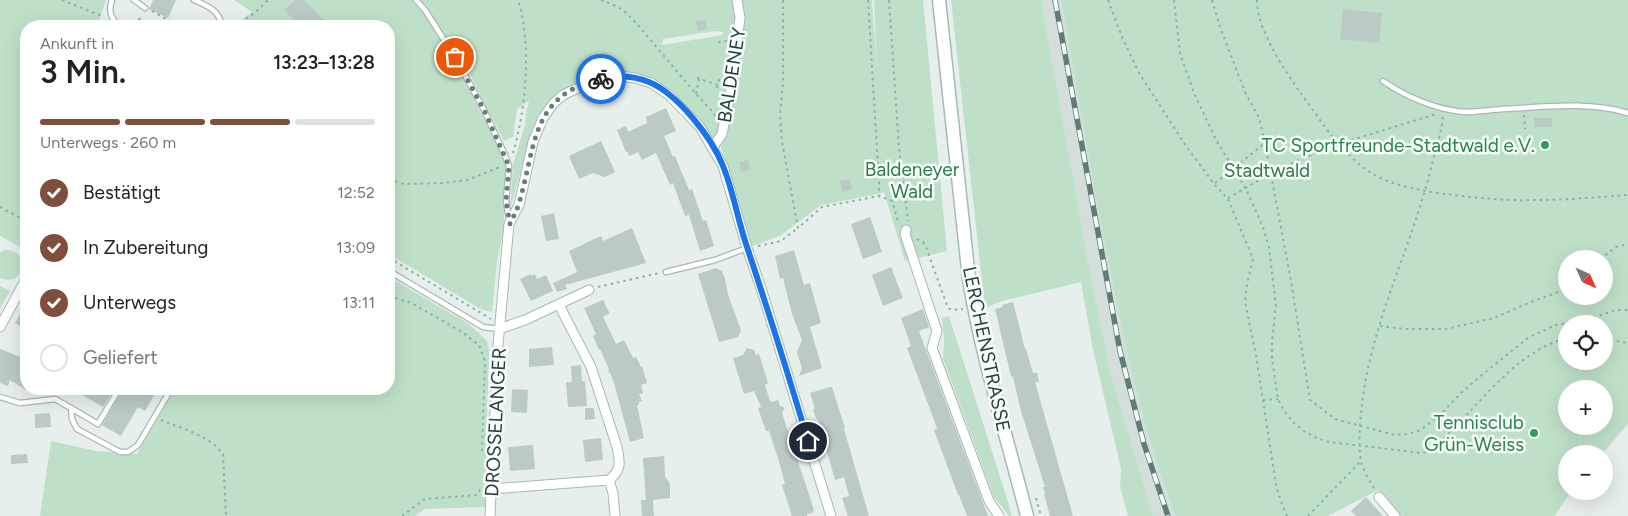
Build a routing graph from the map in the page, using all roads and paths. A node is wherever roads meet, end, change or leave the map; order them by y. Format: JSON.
{"nodes":[{"id":1,"x":62,"y":0,"type":"edge"},
{"id":2,"x":112,"y":0,"type":"edge"},
{"id":3,"x":134,"y":0,"type":"edge"},
{"id":4,"x":194,"y":0,"type":"edge"},
{"id":5,"x":268,"y":0,"type":"edge"},
{"id":6,"x":416,"y":0,"type":"edge"},
{"id":7,"x":518,"y":0,"type":"edge"},
{"id":8,"x":601,"y":0,"type":"edge"},
{"id":9,"x":616,"y":0,"type":"edge"},
{"id":10,"x":737,"y":0,"type":"edge"},
{"id":11,"x":784,"y":0,"type":"edge"},
{"id":12,"x":868,"y":0,"type":"edge"},
{"id":13,"x":890,"y":0,"type":"edge"},
{"id":14,"x":939,"y":0,"type":"edge"},
{"id":15,"x":1108,"y":0,"type":"edge"},
{"id":16,"x":1174,"y":0,"type":"edge"},
{"id":17,"x":1212,"y":0,"type":"edge"},
{"id":18,"x":1257,"y":0,"type":"edge"},
{"id":19,"x":612,"y":4,"type":"junction"},
{"id":20,"x":145,"y":8,"type":"joint"},
{"id":21,"x":142,"y":14,"type":"dead end"},
{"id":22,"x":112,"y":19,"type":"joint"},
{"id":23,"x":139,"y":20,"type":"edge"},
{"id":24,"x":167,"y":20,"type":"edge"},
{"id":25,"x":220,"y":20,"type":"edge"},
{"id":26,"x":244,"y":20,"type":"edge"},
{"id":27,"x":720,"y":76,"type":"dead end"},
{"id":28,"x":1383,"y":81,"type":"dead end"},
{"id":29,"x":718,"y":86,"type":"junction"},
{"id":30,"x":731,"y":89,"type":"junction"},
{"id":31,"x":696,"y":94,"type":"junction"},
{"id":32,"x":1444,"y":108,"type":"junction"},
{"id":33,"x":1524,"y":108,"type":"junction"},
{"id":34,"x":1628,"y":113,"type":"edge"},
{"id":35,"x":1525,"y":129,"type":"dead end"},
{"id":36,"x":722,"y":134,"type":"junction"},
{"id":37,"x":1265,"y":143,"type":"junction"},
{"id":38,"x":1339,"y":144,"type":"junction"},
{"id":39,"x":713,"y":148,"type":"junction"},
{"id":40,"x":509,"y":166,"type":"junction"},
{"id":41,"x":1234,"y":169,"type":"junction"},
{"id":42,"x":1272,"y":173,"type":"junction"},
{"id":43,"x":395,"y":180,"type":"edge"},
{"id":44,"x":1214,"y":184,"type":"junction"},
{"id":45,"x":1246,"y":189,"type":"junction"},
{"id":46,"x":1426,"y":192,"type":"junction"},
{"id":47,"x":1628,"y":195,"type":"edge"},
{"id":48,"x":879,"y":196,"type":"junction"},
{"id":49,"x":1228,"y":199,"type":"junction"},
{"id":50,"x":0,"y":207,"type":"edge"},
{"id":51,"x":20,"y":218,"type":"edge"},
{"id":52,"x":510,"y":224,"type":"junction"},
{"id":53,"x":798,"y":228,"type":"junction"},
{"id":54,"x":906,"y":232,"type":"junction"},
{"id":55,"x":1628,"y":244,"type":"edge"},
{"id":56,"x":747,"y":248,"type":"junction"},
{"id":57,"x":1612,"y":250,"type":"edge"},
{"id":58,"x":395,"y":262,"type":"edge"},
{"id":59,"x":666,"y":272,"type":"joint"},
{"id":60,"x":395,"y":275,"type":"edge"},
{"id":61,"x":589,"y":290,"type":"joint"},
{"id":62,"x":1558,"y":292,"type":"edge"},
{"id":63,"x":20,"y":294,"type":"edge"},
{"id":64,"x":395,"y":298,"type":"edge"},
{"id":65,"x":559,"y":304,"type":"junction"},
{"id":66,"x":974,"y":305,"type":"junction"},
{"id":67,"x":1628,"y":310,"type":"edge"},
{"id":68,"x":500,"y":326,"type":"junction"},
{"id":69,"x":1379,"y":326,"type":"junction"},
{"id":70,"x":0,"y":327,"type":"edge"},
{"id":71,"x":1613,"y":340,"type":"edge"},
{"id":72,"x":1558,"y":342,"type":"edge"},
{"id":73,"x":1628,"y":343,"type":"edge"},
{"id":74,"x":115,"y":395,"type":"edge"},
{"id":75,"x":167,"y":395,"type":"edge"},
{"id":76,"x":0,"y":397,"type":"edge"},
{"id":77,"x":1278,"y":398,"type":"junction"},
{"id":78,"x":1263,"y":400,"type":"junction"},
{"id":79,"x":71,"y":408,"type":"junction"},
{"id":80,"x":154,"y":418,"type":"junction"},
{"id":81,"x":1360,"y":425,"type":"junction"},
{"id":82,"x":1360,"y":445,"type":"junction"},
{"id":83,"x":482,"y":456,"type":"dead end"},
{"id":84,"x":1361,"y":461,"type":"junction"},
{"id":85,"x":609,"y":480,"type":"junction"},
{"id":86,"x":481,"y":485,"type":"dead end"},
{"id":87,"x":492,"y":489,"type":"junction"},
{"id":88,"x":1379,"y":497,"type":"joint"},
{"id":89,"x":226,"y":516,"type":"edge"},
{"id":90,"x":402,"y":516,"type":"edge"},
{"id":91,"x":490,"y":516,"type":"edge"},
{"id":92,"x":615,"y":516,"type":"edge"},
{"id":93,"x":831,"y":516,"type":"edge"},
{"id":94,"x":999,"y":516,"type":"edge"},
{"id":95,"x":1027,"y":516,"type":"edge"},
{"id":96,"x":1287,"y":516,"type":"edge"},
{"id":97,"x":1308,"y":516,"type":"edge"},
{"id":98,"x":1395,"y":516,"type":"edge"}],
"edges":[{"from":1,"to":22,"type":"path"},
{"from":2,"to":22,"type":"lane"},
{"from":3,"to":20,"type":"lane"},
{"from":4,"to":25,"type":"lane"},
{"from":5,"to":26,"type":"path"},
{"from":6,"to":40,"type":"lane"},
{"from":7,"to":40,"type":"path"},
{"from":8,"to":19,"type":"path"},
{"from":9,"to":19,"type":"path"},
{"from":10,"to":30,"type":"street","name":"BALDENEY"},
{"from":11,"to":53,"type":"path"},
{"from":12,"to":48,"type":"path"},
{"from":13,"to":54,"type":"path"},
{"from":14,"to":66,"type":"main road","name":"LERCHENSTRASSE"},
{"from":15,"to":44,"type":"path"},
{"from":16,"to":41,"type":"path"},
{"from":17,"to":37,"type":"path"},
{"from":18,"to":38,"type":"path"},
{"from":19,"to":31,"type":"path"},
{"from":20,"to":24,"type":"path"},
{"from":21,"to":23,"type":"path"},
{"from":27,"to":29,"type":"path"},
{"from":28,"to":32,"type":"lane"},
{"from":29,"to":30,"type":"path"},
{"from":29,"to":31,"type":"path"},
{"from":30,"to":36,"type":"street","name":"BALDENEY"},
{"from":31,"to":36,"type":"path"},
{"from":32,"to":33,"type":"lane"},
{"from":32,"to":38,"type":"path"},
{"from":32,"to":46,"type":"path"},
{"from":33,"to":34,"type":"lane"},
{"from":33,"to":35,"type":"path"},
{"from":36,"to":39,"type":"street","name":"BALDENEY"},
{"from":37,"to":41,"type":"path"},
{"from":37,"to":42,"type":"path"},
{"from":38,"to":42,"type":"path"},
{"from":38,"to":46,"type":"path"},
{"from":39,"to":52,"type":"street","name":"DROSSELANGER"},
{"from":39,"to":56,"type":"street","name":"DROSSELANGER"},
{"from":40,"to":43,"type":"path"},
{"from":40,"to":52,"type":"lane"},
{"from":41,"to":44,"type":"path"},
{"from":41,"to":45,"type":"path"},
{"from":42,"to":45,"type":"path"},
{"from":42,"to":81,"type":"path"},
{"from":44,"to":49,"type":"path"},
{"from":45,"to":49,"type":"path"},
{"from":45,"to":77,"type":"path"},
{"from":46,"to":47,"type":"path"},
{"from":46,"to":69,"type":"path"},
{"from":48,"to":53,"type":"path"},
{"from":48,"to":54,"type":"path"},
{"from":49,"to":78,"type":"path"},
{"from":50,"to":51,"type":"path"},
{"from":52,"to":68,"type":"street","name":"DROSSELANGER"},
{"from":53,"to":56,"type":"path"},
{"from":54,"to":66,"type":"path"},
{"from":54,"to":94,"type":"street","name":"LERCHENSTRASSE"},
{"from":55,"to":57,"type":"path"},
{"from":56,"to":59,"type":"lane"},
{"from":56,"to":93,"type":"street","name":"DROSSELANGER"},
{"from":58,"to":68,"type":"path"},
{"from":59,"to":61,"type":"path"},
{"from":60,"to":68,"type":"lane"},
{"from":61,"to":65,"type":"street"},
{"from":62,"to":69,"type":"path"},
{"from":63,"to":70,"type":"street"},
{"from":64,"to":83,"type":"path"},
{"from":65,"to":68,"type":"street"},
{"from":65,"to":85,"type":"street"},
{"from":66,"to":95,"type":"main road","name":"LERCHENSTRASSE"},
{"from":67,"to":81,"type":"path"},
{"from":68,"to":87,"type":"street","name":"DROSSELANGER"},
{"from":69,"to":81,"type":"path"},
{"from":71,"to":73,"type":"path"},
{"from":72,"to":82,"type":"path"},
{"from":74,"to":79,"type":"lane"},
{"from":75,"to":80,"type":"lane"},
{"from":76,"to":79,"type":"lane"},
{"from":77,"to":78,"type":"path"},
{"from":77,"to":82,"type":"path"},
{"from":78,"to":96,"type":"path"},
{"from":79,"to":80,"type":"lane"},
{"from":80,"to":89,"type":"path"},
{"from":81,"to":82,"type":"path"},
{"from":82,"to":84,"type":"path"},
{"from":84,"to":88,"type":"path"},
{"from":84,"to":97,"type":"path"},
{"from":85,"to":87,"type":"street"},
{"from":85,"to":92,"type":"street"},
{"from":86,"to":90,"type":"path"},
{"from":87,"to":91,"type":"street","name":"DROSSELANGER"},
{"from":88,"to":98,"type":"street"}]}
